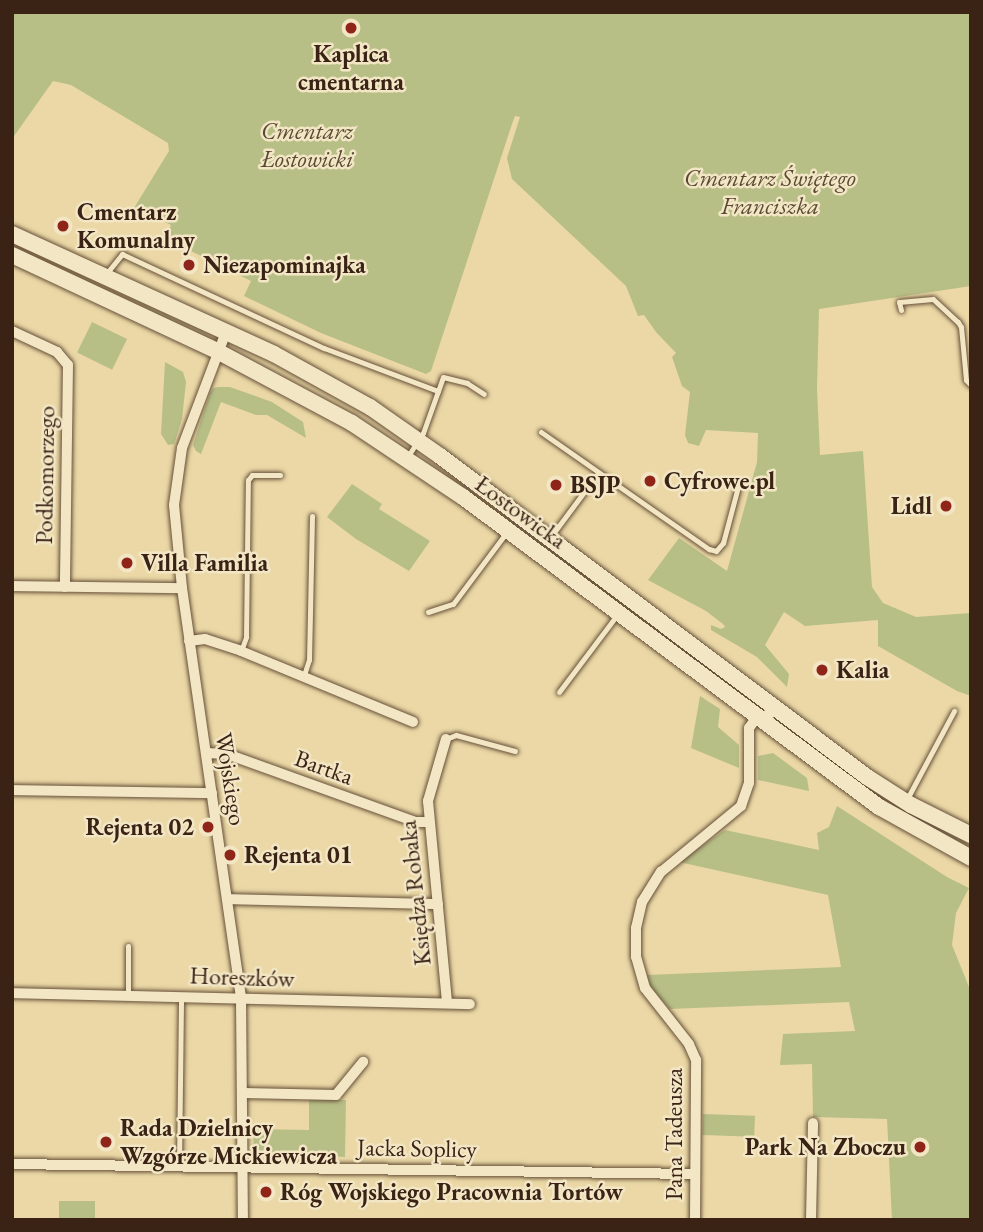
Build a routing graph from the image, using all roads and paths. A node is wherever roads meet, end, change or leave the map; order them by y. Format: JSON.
{"nodes":[{"id":1,"x":12,"y":234,"type":"edge"},
{"id":2,"x":12,"y":255,"type":"edge"},
{"id":3,"x":105,"y":277,"type":"junction"},
{"id":4,"x":901,"y":310,"type":"dead end"},
{"id":5,"x":12,"y":331,"type":"edge"},
{"id":6,"x":226,"y":332,"type":"junction"},
{"id":7,"x":217,"y":351,"type":"junction"},
{"id":8,"x":971,"y":385,"type":"edge"},
{"id":9,"x":438,"y":391,"type":"junction"},
{"id":10,"x":484,"y":394,"type":"dead end"},
{"id":11,"x":541,"y":432,"type":"dead end"},
{"id":12,"x":419,"y":441,"type":"junction"},
{"id":13,"x":406,"y":458,"type":"junction"},
{"id":14,"x":598,"y":473,"type":"junction"},
{"id":15,"x":280,"y":475,"type":"dead end"},
{"id":16,"x":738,"y":483,"type":"dead end"},
{"id":17,"x":312,"y":516,"type":"dead end"},
{"id":18,"x":508,"y":530,"type":"junction"},
{"id":19,"x":550,"y":538,"type":"junction"},
{"id":20,"x":12,"y":586,"type":"edge"},
{"id":21,"x":65,"y":587,"type":"junction"},
{"id":22,"x":182,"y":588,"type":"junction"},
{"id":23,"x":428,"y":612,"type":"dead end"},
{"id":24,"x":619,"y":612,"type":"junction"},
{"id":25,"x":189,"y":641,"type":"junction"},
{"id":26,"x":241,"y":652,"type":"junction"},
{"id":27,"x":304,"y":675,"type":"junction"},
{"id":28,"x":559,"y":692,"type":"dead end"},
{"id":29,"x":778,"y":710,"type":"junction"},
{"id":30,"x":954,"y":711,"type":"dead end"},
{"id":31,"x":759,"y":718,"type":"junction"},
{"id":32,"x":413,"y":722,"type":"dead end"},
{"id":33,"x":446,"y":739,"type":"joint"},
{"id":34,"x":515,"y":751,"type":"dead end"},
{"id":35,"x":206,"y":753,"type":"junction"},
{"id":36,"x":12,"y":790,"type":"edge"},
{"id":37,"x":212,"y":793,"type":"junction"},
{"id":38,"x":906,"y":802,"type":"junction"},
{"id":39,"x":428,"y":822,"type":"junction"},
{"id":40,"x":971,"y":835,"type":"edge"},
{"id":41,"x":971,"y":858,"type":"edge"},
{"id":42,"x":228,"y":899,"type":"junction"},
{"id":43,"x":438,"y":904,"type":"junction"},
{"id":44,"x":128,"y":946,"type":"dead end"},
{"id":45,"x":12,"y":993,"type":"edge"},
{"id":46,"x":128,"y":995,"type":"junction"},
{"id":47,"x":181,"y":996,"type":"junction"},
{"id":48,"x":241,"y":998,"type":"junction"},
{"id":49,"x":447,"y":1003,"type":"junction"},
{"id":50,"x":470,"y":1004,"type":"dead end"},
{"id":51,"x":363,"y":1062,"type":"dead end"},
{"id":52,"x":243,"y":1093,"type":"junction"},
{"id":53,"x":813,"y":1123,"type":"dead end"},
{"id":54,"x":12,"y":1164,"type":"edge"},
{"id":55,"x":179,"y":1166,"type":"junction"},
{"id":56,"x":243,"y":1166,"type":"junction"},
{"id":57,"x":695,"y":1174,"type":"junction"},
{"id":58,"x":243,"y":1220,"type":"edge"},
{"id":59,"x":695,"y":1220,"type":"edge"},
{"id":60,"x":811,"y":1220,"type":"edge"}],
"edges":[{"from":1,"to":3,"type":"main road","name":"Łostowicka"},
{"from":2,"to":7,"type":"main road","name":"Łostowicka"},
{"from":3,"to":6,"type":"main road","name":"Łostowicka"},
{"from":3,"to":9,"type":"lane"},
{"from":4,"to":8,"type":"lane"},
{"from":5,"to":21,"type":"street","name":"Podkomorzego"},
{"from":6,"to":7,"type":"street","name":"Wojskiego"},
{"from":6,"to":12,"type":"main road","name":"Łostowicka"},
{"from":7,"to":13,"type":"main road","name":"Łostowicka"},
{"from":7,"to":22,"type":"street","name":"Wojskiego"},
{"from":9,"to":10,"type":"lane"},
{"from":9,"to":12,"type":"lane"},
{"from":11,"to":14,"type":"lane"},
{"from":12,"to":13,"type":"lane"},
{"from":12,"to":19,"type":"main road","name":"Łostowicka"},
{"from":13,"to":18,"type":"main road","name":"Łostowicka"},
{"from":14,"to":16,"type":"lane"},
{"from":14,"to":19,"type":"lane"},
{"from":15,"to":26,"type":"lane"},
{"from":17,"to":27,"type":"lane"},
{"from":18,"to":23,"type":"lane"},
{"from":18,"to":24,"type":"main road","name":"Łostowicka"},
{"from":19,"to":29,"type":"main road","name":"Łostowicka"},
{"from":20,"to":21,"type":"street"},
{"from":21,"to":22,"type":"street"},
{"from":22,"to":25,"type":"street","name":"Wojskiego"},
{"from":24,"to":28,"type":"lane"},
{"from":24,"to":31,"type":"main road","name":"Łostowicka"},
{"from":25,"to":26,"type":"street"},
{"from":25,"to":35,"type":"street","name":"Wojskiego"},
{"from":26,"to":27,"type":"street"},
{"from":27,"to":32,"type":"street"},
{"from":29,"to":31,"type":"street"},
{"from":29,"to":38,"type":"main road","name":"Łostowicka"},
{"from":30,"to":38,"type":"lane"},
{"from":31,"to":41,"type":"main road","name":"Łostowicka"},
{"from":31,"to":57,"type":"street","name":"Pana Tadeusza"},
{"from":33,"to":34,"type":"lane"},
{"from":33,"to":39,"type":"street","name":"Księdza Robaka"},
{"from":35,"to":37,"type":"street","name":"Wojskiego"},
{"from":35,"to":39,"type":"street","name":"Bartka"},
{"from":36,"to":37,"type":"street"},
{"from":37,"to":42,"type":"street","name":"Wojskiego"},
{"from":38,"to":40,"type":"main road","name":"Łostowicka"},
{"from":39,"to":43,"type":"street","name":"Księdza Robaka"},
{"from":42,"to":43,"type":"street"},
{"from":42,"to":48,"type":"street","name":"Wojskiego"},
{"from":43,"to":49,"type":"street","name":"Księdza Robaka"},
{"from":44,"to":46,"type":"lane"},
{"from":45,"to":46,"type":"street","name":"Horeszków"},
{"from":46,"to":47,"type":"street","name":"Horeszków"},
{"from":47,"to":48,"type":"street","name":"Horeszków"},
{"from":47,"to":55,"type":"lane"},
{"from":48,"to":49,"type":"street","name":"Horeszków"},
{"from":48,"to":52,"type":"street","name":"Wojskiego"},
{"from":49,"to":50,"type":"street","name":"Horeszków"},
{"from":51,"to":52,"type":"street"},
{"from":52,"to":56,"type":"street","name":"Wojskiego"},
{"from":53,"to":60,"type":"street"},
{"from":54,"to":55,"type":"street","name":"Jacka Soplicy"},
{"from":55,"to":56,"type":"street","name":"Jacka Soplicy"},
{"from":56,"to":57,"type":"street","name":"Jacka Soplicy"},
{"from":56,"to":58,"type":"street","name":"Wojskiego"},
{"from":57,"to":59,"type":"street","name":"Pana Tadeusza"}]}
